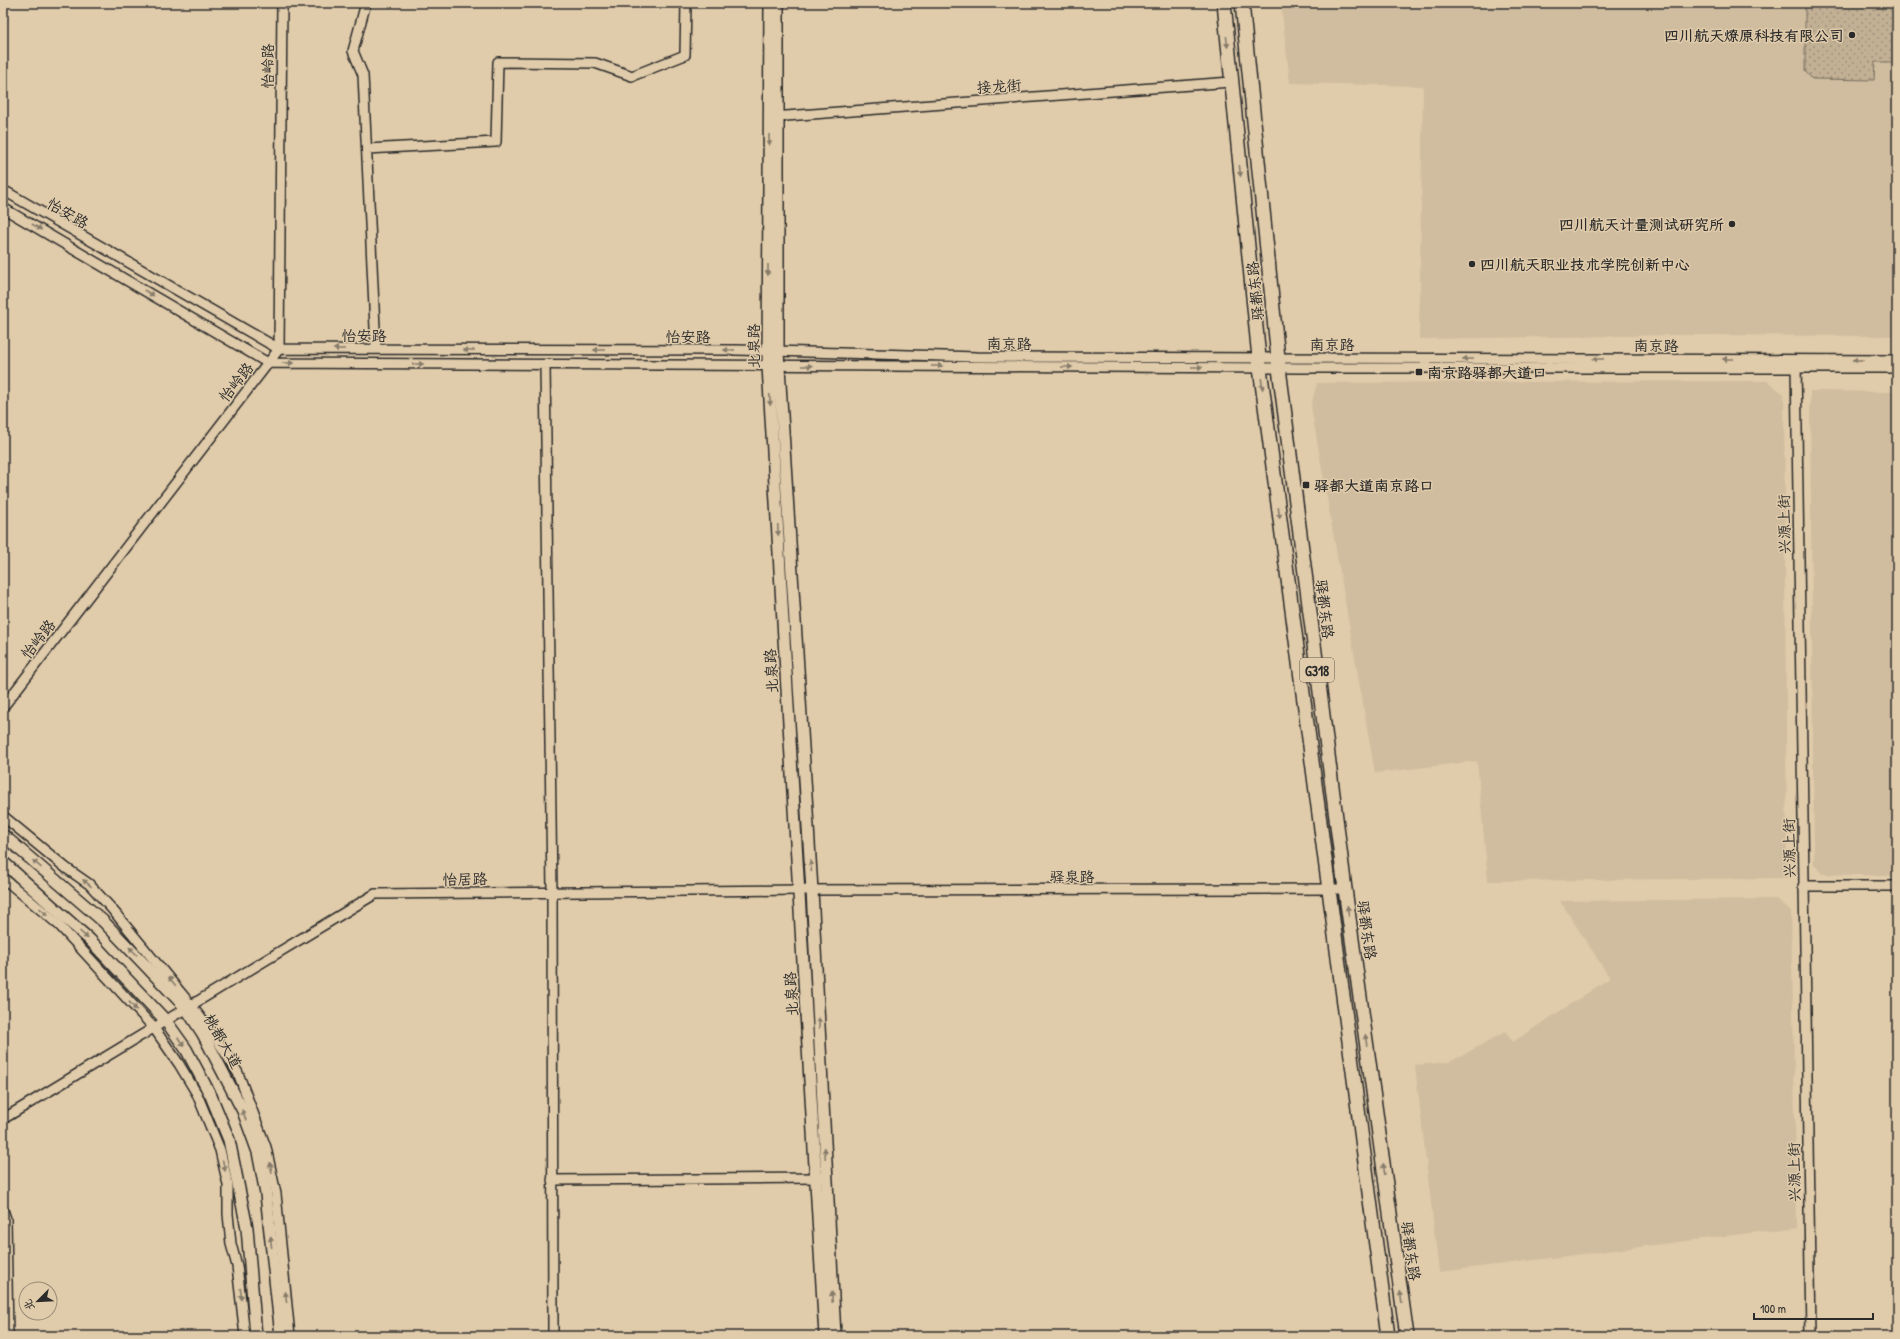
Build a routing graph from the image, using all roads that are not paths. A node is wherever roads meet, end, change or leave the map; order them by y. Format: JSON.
{"nodes":[{"id":1,"x":282,"y":3,"type":"edge"},
{"id":2,"x":366,"y":3,"type":"edge"},
{"id":3,"x":686,"y":3,"type":"edge"},
{"id":4,"x":770,"y":3,"type":"edge"},
{"id":5,"x":778,"y":3,"type":"edge"},
{"id":6,"x":1224,"y":3,"type":"edge"},
{"id":7,"x":1242,"y":3,"type":"edge"},
{"id":8,"x":1231,"y":82,"type":"junction"},
{"id":9,"x":774,"y":117,"type":"junction"},
{"id":10,"x":367,"y":149,"type":"junction"},
{"id":11,"x":3,"y":190,"type":"edge"},
{"id":12,"x":3,"y":208,"type":"edge"},
{"id":13,"x":279,"y":349,"type":"junction"},
{"id":14,"x":376,"y":350,"type":"junction"},
{"id":15,"x":773,"y":352,"type":"junction"},
{"id":16,"x":1897,"y":360,"type":"edge"},
{"id":17,"x":268,"y":363,"type":"junction"},
{"id":18,"x":1260,"y":363,"type":"junction"},
{"id":19,"x":1278,"y":363,"type":"junction"},
{"id":20,"x":1796,"y":364,"type":"junction"},
{"id":21,"x":545,"y":365,"type":"junction"},
{"id":22,"x":773,"y":366,"type":"junction"},
{"id":23,"x":1897,"y":368,"type":"edge"},
{"id":24,"x":3,"y":707,"type":"edge"},
{"id":25,"x":3,"y":816,"type":"edge"},
{"id":26,"x":3,"y":835,"type":"edge"},
{"id":27,"x":3,"y":862,"type":"edge"},
{"id":28,"x":3,"y":878,"type":"edge"},
{"id":29,"x":1803,"y":886,"type":"junction"},
{"id":30,"x":1897,"y":886,"type":"edge"},
{"id":31,"x":1345,"y":889,"type":"junction"},
{"id":32,"x":800,"y":890,"type":"junction"},
{"id":33,"x":812,"y":890,"type":"junction"},
{"id":34,"x":1328,"y":890,"type":"junction"},
{"id":35,"x":552,"y":892,"type":"junction"},
{"id":36,"x":189,"y":1006,"type":"junction"},
{"id":37,"x":166,"y":1021,"type":"junction"},
{"id":38,"x":154,"y":1028,"type":"junction"},
{"id":39,"x":3,"y":1119,"type":"edge"},
{"id":40,"x":821,"y":1179,"type":"junction"},
{"id":41,"x":552,"y":1180,"type":"junction"},
{"id":42,"x":3,"y":1210,"type":"edge"},
{"id":43,"x":8,"y":1336,"type":"edge"},
{"id":44,"x":245,"y":1336,"type":"edge"},
{"id":45,"x":256,"y":1336,"type":"edge"},
{"id":46,"x":281,"y":1336,"type":"edge"},
{"id":47,"x":290,"y":1336,"type":"edge"},
{"id":48,"x":553,"y":1336,"type":"edge"},
{"id":49,"x":825,"y":1336,"type":"edge"},
{"id":50,"x":835,"y":1336,"type":"edge"},
{"id":51,"x":1388,"y":1336,"type":"edge"},
{"id":52,"x":1407,"y":1336,"type":"edge"},
{"id":53,"x":1811,"y":1336,"type":"edge"}],
"edges":[{"from":1,"to":13,"type":"street","name":"怡岭路"},
{"from":2,"to":10,"type":"street"},
{"from":3,"to":10,"type":"street"},
{"from":4,"to":9,"type":"main road","name":"北泉路"},
{"from":5,"to":9,"type":"main road","name":"北泉路"},
{"from":6,"to":8,"type":"highway","name":"驿都东路","number":"G318","one_way":true},
{"from":7,"to":19,"type":"highway","name":"驿都东路","number":"G318"},
{"from":8,"to":9,"type":"street","name":"接龙街"},
{"from":8,"to":18,"type":"highway","name":"驿都东路","number":"G318","one_way":true},
{"from":9,"to":15,"type":"main road","name":"北泉路"},
{"from":10,"to":14,"type":"street"},
{"from":11,"to":13,"type":"street","name":"怡安路"},
{"from":12,"to":17,"type":"street","name":"怡安路","one_way":true},
{"from":14,"to":13,"type":"street","name":"怡安路","one_way":true},
{"from":13,"to":17,"type":"street","name":"怡岭路"},
{"from":15,"to":14,"type":"street","name":"怡安路","one_way":true},
{"from":15,"to":18,"type":"street","name":"南京路"},
{"from":15,"to":22,"type":"main road","name":"北泉路"},
{"from":16,"to":20,"type":"street","one_way":true},
{"from":17,"to":21,"type":"street","name":"怡安路","one_way":true},
{"from":17,"to":24,"type":"street","name":"怡岭路"},
{"from":18,"to":19,"type":"street","name":"南京路"},
{"from":22,"to":18,"type":"street","name":"怡安路","one_way":true},
{"from":18,"to":34,"type":"highway","name":"驿都东路","number":"G318","one_way":true},
{"from":19,"to":20,"type":"street","name":"南京路"},
{"from":19,"to":31,"type":"highway","name":"驿都东路","number":"G318"},
{"from":20,"to":23,"type":"street"},
{"from":20,"to":29,"type":"street","name":"兴源上街"},
{"from":21,"to":22,"type":"street","name":"怡安路"},
{"from":21,"to":35,"type":"street"},
{"from":22,"to":32,"type":"main road","name":"北泉路","one_way":true},
{"from":33,"to":22,"type":"main road","name":"北泉路","one_way":true},
{"from":36,"to":25,"type":"street","one_way":true},
{"from":36,"to":26,"type":"main road","name":"桃都大道","one_way":true},
{"from":27,"to":37,"type":"main road","one_way":true},
{"from":28,"to":38,"type":"street","one_way":true},
{"from":29,"to":30,"type":"street"},
{"from":29,"to":53,"type":"street","name":"兴源上街"},
{"from":31,"to":34,"type":"street","name":"驿泉路"},
{"from":52,"to":31,"type":"highway","name":"驿都东路","number":"G318","one_way":true},
{"from":32,"to":33,"type":"street","name":"驿泉路"},
{"from":32,"to":35,"type":"street","name":"怡居路"},
{"from":32,"to":40,"type":"main road","name":"北泉路"},
{"from":33,"to":34,"type":"street","name":"驿泉路"},
{"from":40,"to":33,"type":"main road","name":"北泉路","one_way":true},
{"from":34,"to":51,"type":"highway","name":"驿都东路","number":"G318"},
{"from":35,"to":36,"type":"street","name":"怡居路"},
{"from":35,"to":41,"type":"street"},
{"from":36,"to":37,"type":"street","name":"怡居路"},
{"from":46,"to":36,"type":"main road","name":"桃都大道","one_way":true},
{"from":47,"to":36,"type":"street","one_way":true},
{"from":37,"to":38,"type":"street","name":"怡居路"},
{"from":37,"to":45,"type":"main road","one_way":true},
{"from":38,"to":39,"type":"street","name":"怡居路"},
{"from":38,"to":44,"type":"street","one_way":true},
{"from":40,"to":41,"type":"street"},
{"from":40,"to":49,"type":"main road","name":"北泉路"},
{"from":50,"to":40,"type":"main road","name":"北泉路","one_way":true},
{"from":41,"to":48,"type":"street"},
{"from":42,"to":43,"type":"street"}]}
